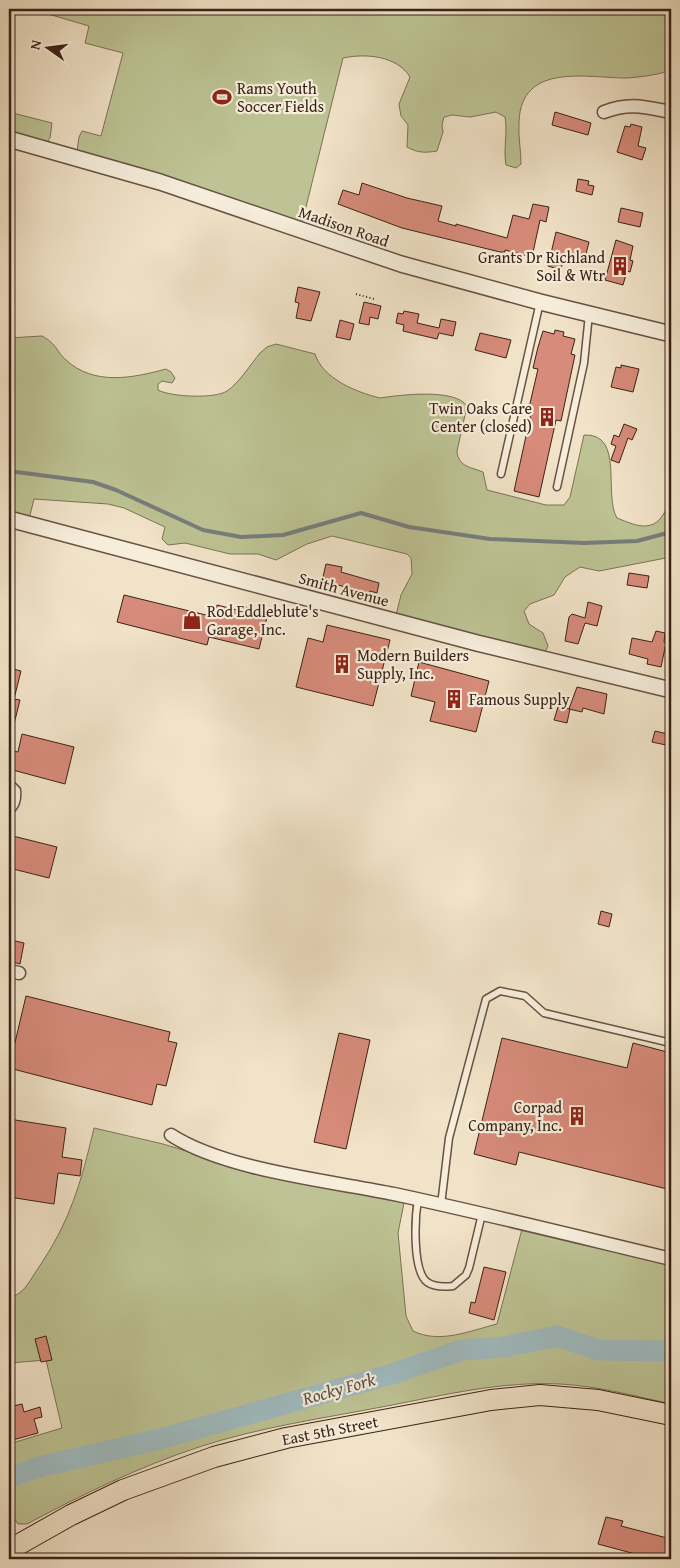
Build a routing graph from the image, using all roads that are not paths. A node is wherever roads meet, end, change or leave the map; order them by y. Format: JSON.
{"nodes":[{"id":1,"x":604,"y":112,"type":"dead end"},
{"id":2,"x":671,"y":112,"type":"edge"},
{"id":3,"x":9,"y":139,"type":"edge"},
{"id":4,"x":540,"y":302,"type":"junction"},
{"id":5,"x":589,"y":314,"type":"junction"},
{"id":6,"x":671,"y":334,"type":"edge"},
{"id":7,"x":501,"y":474,"type":"dead end"},
{"id":8,"x":557,"y":487,"type":"dead end"},
{"id":9,"x":9,"y":519,"type":"edge"},
{"id":10,"x":671,"y":690,"type":"edge"},
{"id":11,"x":9,"y":782,"type":"edge"},
{"id":12,"x":9,"y":812,"type":"edge"},
{"id":13,"x":671,"y":1043,"type":"edge"},
{"id":14,"x":171,"y":1135,"type":"dead end"},
{"id":15,"x":418,"y":1199,"type":"junction"},
{"id":16,"x":441,"y":1204,"type":"junction"},
{"id":17,"x":482,"y":1214,"type":"junction"},
{"id":18,"x":671,"y":1259,"type":"edge"},
{"id":19,"x":671,"y":1414,"type":"edge"},
{"id":20,"x":11,"y":1550,"type":"edge"}],
"edges":[{"from":1,"to":2,"type":"street"},
{"from":3,"to":4,"type":"street","name":"Madison Road"},
{"from":4,"to":5,"type":"street","name":"Madison Road"},
{"from":4,"to":7,"type":"lane"},
{"from":5,"to":6,"type":"street","name":"Madison Road"},
{"from":5,"to":8,"type":"lane"},
{"from":9,"to":10,"type":"street","name":"Smith Avenue"},
{"from":11,"to":12,"type":"lane"},
{"from":13,"to":16,"type":"lane"},
{"from":14,"to":15,"type":"street"},
{"from":15,"to":16,"type":"street"},
{"from":15,"to":17,"type":"lane"},
{"from":16,"to":17,"type":"street"},
{"from":17,"to":18,"type":"street"},
{"from":19,"to":20,"type":"main road","name":"East 5th Street"}]}
